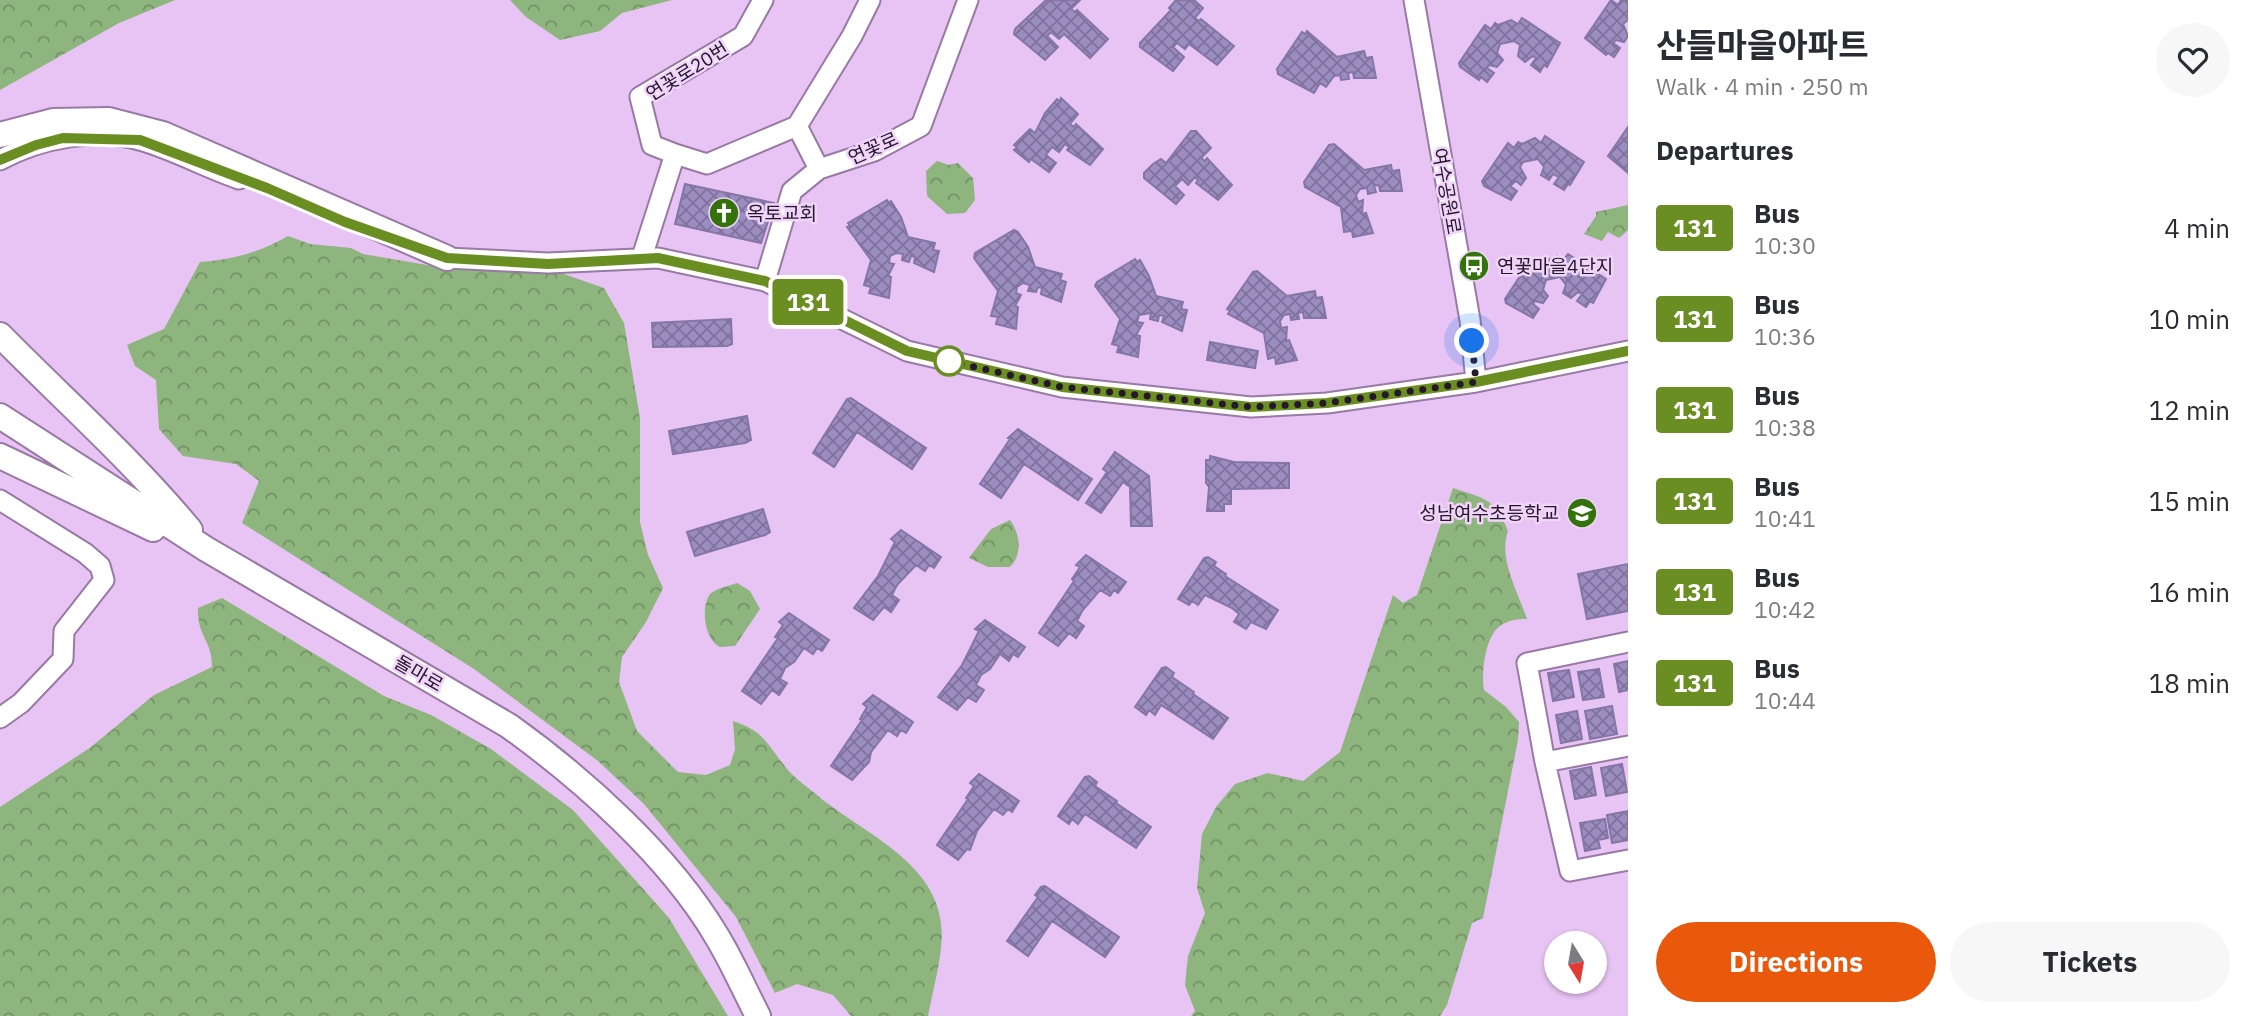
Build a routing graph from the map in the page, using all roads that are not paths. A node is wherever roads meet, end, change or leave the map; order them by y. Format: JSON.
{"nodes":[{"id":1,"x":762,"y":0,"type":"edge"},
{"id":2,"x":870,"y":0,"type":"edge"},
{"id":3,"x":968,"y":0,"type":"edge"},
{"id":4,"x":1413,"y":0,"type":"edge"},
{"id":5,"x":797,"y":126,"type":"junction"},
{"id":6,"x":0,"y":135,"type":"edge"},
{"id":7,"x":674,"y":154,"type":"junction"},
{"id":8,"x":0,"y":160,"type":"edge"},
{"id":9,"x":819,"y":169,"type":"junction"},
{"id":10,"x":642,"y":257,"type":"junction"},
{"id":11,"x":447,"y":258,"type":"junction"},
{"id":12,"x":765,"y":281,"type":"junction"},
{"id":13,"x":0,"y":335,"type":"edge"},
{"id":14,"x":1628,"y":351,"type":"edge"},
{"id":15,"x":1476,"y":382,"type":"junction"},
{"id":16,"x":0,"y":416,"type":"edge"},
{"id":17,"x":0,"y":456,"type":"edge"},
{"id":18,"x":0,"y":500,"type":"edge"},
{"id":19,"x":206,"y":549,"type":"junction"},
{"id":20,"x":1628,"y":642,"type":"edge"},
{"id":21,"x":0,"y":718,"type":"edge"},
{"id":22,"x":1628,"y":746,"type":"edge"},
{"id":23,"x":1545,"y":762,"type":"junction"},
{"id":24,"x":1628,"y":860,"type":"edge"},
{"id":25,"x":758,"y":1016,"type":"edge"}],
"edges":[{"from":1,"to":7,"type":"street","name":"연꽃로20번"},
{"from":2,"to":5,"type":"street"},
{"from":3,"to":9,"type":"street","name":"연꽃로"},
{"from":4,"to":15,"type":"street","name":"여수공원로"},
{"from":5,"to":7,"type":"street"},
{"from":5,"to":9,"type":"street"},
{"from":6,"to":11,"type":"main road"},
{"from":7,"to":10,"type":"street"},
{"from":8,"to":11,"type":"street"},
{"from":9,"to":12,"type":"street","name":"연꽃로"},
{"from":10,"to":11,"type":"street"},
{"from":10,"to":12,"type":"street"},
{"from":12,"to":15,"type":"street"},
{"from":13,"to":19,"type":"main road"},
{"from":14,"to":15,"type":"street"},
{"from":16,"to":19,"type":"main road","name":"돌마로"},
{"from":17,"to":19,"type":"main road"},
{"from":18,"to":21,"type":"street"},
{"from":19,"to":25,"type":"main road","name":"돌마로"},
{"from":20,"to":23,"type":"street"},
{"from":22,"to":23,"type":"street"},
{"from":23,"to":24,"type":"street"}]}
